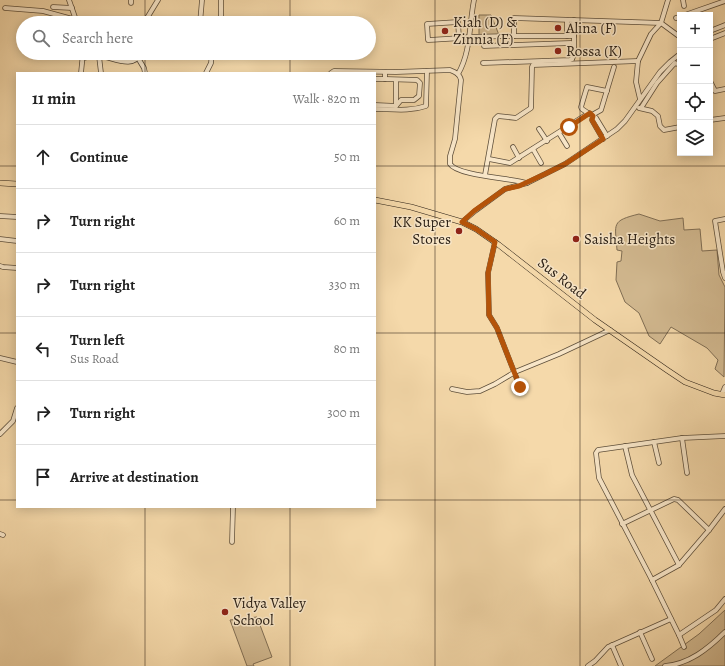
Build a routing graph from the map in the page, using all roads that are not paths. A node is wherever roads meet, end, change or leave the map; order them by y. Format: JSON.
{"nodes":[{"id":1,"x":69,"y":0,"type":"edge"},
{"id":2,"x":158,"y":0,"type":"edge"},
{"id":3,"x":202,"y":0,"type":"edge"},
{"id":4,"x":221,"y":0,"type":"edge"},
{"id":5,"x":474,"y":0,"type":"edge"},
{"id":6,"x":668,"y":0,"type":"edge"},
{"id":7,"x":683,"y":0,"type":"edge"},
{"id":8,"x":725,"y":0,"type":"edge"},
{"id":9,"x":684,"y":6,"type":"dead end"},
{"id":10,"x":53,"y":7,"type":"dead end"},
{"id":11,"x":6,"y":8,"type":"dead end"},
{"id":12,"x":72,"y":8,"type":"junction"},
{"id":13,"x":693,"y":12,"type":"edge"},
{"id":14,"x":58,"y":16,"type":"edge"},
{"id":15,"x":74,"y":16,"type":"edge"},
{"id":16,"x":148,"y":16,"type":"edge"},
{"id":17,"x":201,"y":16,"type":"edge"},
{"id":18,"x":221,"y":16,"type":"edge"},
{"id":19,"x":567,"y":20,"type":"junction"},
{"id":20,"x":574,"y":20,"type":"junction"},
{"id":21,"x":661,"y":23,"type":"junction"},
{"id":22,"x":725,"y":25,"type":"edge"},
{"id":23,"x":713,"y":30,"type":"edge"},
{"id":24,"x":725,"y":33,"type":"edge"},
{"id":25,"x":677,"y":35,"type":"edge"},
{"id":26,"x":514,"y":36,"type":"junction"},
{"id":27,"x":570,"y":36,"type":"junction"},
{"id":28,"x":468,"y":37,"type":"junction"},
{"id":29,"x":459,"y":38,"type":"junction"},
{"id":30,"x":713,"y":38,"type":"edge"},
{"id":31,"x":571,"y":43,"type":"junction"},
{"id":32,"x":484,"y":46,"type":"dead end"},
{"id":33,"x":677,"y":56,"type":"edge"},
{"id":34,"x":572,"y":59,"type":"junction"},
{"id":35,"x":83,"y":60,"type":"edge"},
{"id":36,"x":99,"y":60,"type":"edge"},
{"id":37,"x":117,"y":60,"type":"edge"},
{"id":38,"x":140,"y":60,"type":"edge"},
{"id":39,"x":211,"y":60,"type":"edge"},
{"id":40,"x":133,"y":61,"type":"joint"},
{"id":41,"x":638,"y":61,"type":"junction"},
{"id":42,"x":483,"y":63,"type":"dead end"},
{"id":43,"x":141,"y":64,"type":"junction"},
{"id":44,"x":677,"y":64,"type":"edge"},
{"id":45,"x":614,"y":67,"type":"dead end"},
{"id":46,"x":427,"y":71,"type":"junction"},
{"id":47,"x":81,"y":72,"type":"edge"},
{"id":48,"x":101,"y":72,"type":"edge"},
{"id":49,"x":145,"y":72,"type":"edge"},
{"id":50,"x":206,"y":72,"type":"edge"},
{"id":51,"x":332,"y":72,"type":"edge"},
{"id":52,"x":385,"y":72,"type":"junction"},
{"id":53,"x":458,"y":74,"type":"junction"},
{"id":54,"x":376,"y":79,"type":"edge"},
{"id":55,"x":385,"y":79,"type":"junction"},
{"id":56,"x":396,"y":80,"type":"junction"},
{"id":57,"x":712,"y":84,"type":"edge"},
{"id":58,"x":725,"y":89,"type":"edge"},
{"id":59,"x":607,"y":91,"type":"junction"},
{"id":60,"x":640,"y":99,"type":"junction"},
{"id":61,"x":376,"y":105,"type":"edge"},
{"id":62,"x":396,"y":106,"type":"junction"},
{"id":63,"x":635,"y":106,"type":"junction"},
{"id":64,"x":641,"y":108,"type":"junction"},
{"id":65,"x":376,"y":109,"type":"edge"},
{"id":66,"x":591,"y":115,"type":"junction"},
{"id":67,"x":725,"y":118,"type":"edge"},
{"id":68,"x":713,"y":120,"type":"edge"},
{"id":69,"x":677,"y":128,"type":"edge"},
{"id":70,"x":539,"y":129,"type":"dead end"},
{"id":71,"x":559,"y":133,"type":"junction"},
{"id":72,"x":607,"y":136,"type":"junction"},
{"id":73,"x":603,"y":139,"type":"junction"},
{"id":74,"x":547,"y":141,"type":"junction"},
{"id":75,"x":568,"y":146,"type":"dead end"},
{"id":76,"x":513,"y":147,"type":"dead end"},
{"id":77,"x":533,"y":149,"type":"junction"},
{"id":78,"x":489,"y":158,"type":"junction"},
{"id":79,"x":519,"y":158,"type":"junction"},
{"id":80,"x":541,"y":163,"type":"dead end"},
{"id":81,"x":485,"y":175,"type":"junction"},
{"id":82,"x":0,"y":183,"type":"edge"},
{"id":83,"x":527,"y":183,"type":"junction"},
{"id":84,"x":16,"y":184,"type":"edge"},
{"id":85,"x":376,"y":200,"type":"edge"},
{"id":86,"x":0,"y":216,"type":"edge"},
{"id":87,"x":16,"y":217,"type":"edge"},
{"id":88,"x":725,"y":219,"type":"edge"},
{"id":89,"x":462,"y":222,"type":"junction"},
{"id":90,"x":0,"y":239,"type":"edge"},
{"id":91,"x":16,"y":241,"type":"edge"},
{"id":92,"x":495,"y":242,"type":"junction"},
{"id":93,"x":0,"y":266,"type":"edge"},
{"id":94,"x":16,"y":268,"type":"edge"},
{"id":95,"x":725,"y":278,"type":"edge"},
{"id":96,"x":610,"y":330,"type":"junction"},
{"id":97,"x":0,"y":358,"type":"edge"},
{"id":98,"x":16,"y":362,"type":"edge"},
{"id":99,"x":515,"y":372,"type":"junction"},
{"id":100,"x":520,"y":387,"type":"dead end"},
{"id":101,"x":725,"y":387,"type":"edge"},
{"id":102,"x":452,"y":389,"type":"dead end"},
{"id":103,"x":724,"y":395,"type":"edge"},
{"id":104,"x":15,"y":421,"type":"edge"},
{"id":105,"x":0,"y":434,"type":"edge"},
{"id":106,"x":725,"y":436,"type":"edge"},
{"id":107,"x":682,"y":438,"type":"junction"},
{"id":108,"x":654,"y":442,"type":"junction"},
{"id":109,"x":625,"y":446,"type":"junction"},
{"id":110,"x":659,"y":463,"type":"dead end"},
{"id":111,"x":687,"y":473,"type":"dead end"},
{"id":112,"x":233,"y":508,"type":"edge"},
{"id":113,"x":725,"y":508,"type":"edge"},
{"id":114,"x":650,"y":511,"type":"junction"},
{"id":115,"x":622,"y":524,"type":"junction"},
{"id":116,"x":708,"y":530,"type":"junction"},
{"id":117,"x":232,"y":542,"type":"dead end"},
{"id":118,"x":679,"y":565,"type":"junction"},
{"id":119,"x":652,"y":580,"type":"junction"},
{"id":120,"x":725,"y":599,"type":"edge"},
{"id":121,"x":671,"y":619,"type":"junction"},
{"id":122,"x":640,"y":632,"type":"junction"},
{"id":123,"x":725,"y":632,"type":"edge"},
{"id":124,"x":679,"y":635,"type":"junction"},
{"id":125,"x":612,"y":645,"type":"junction"},
{"id":126,"x":684,"y":647,"type":"dead end"},
{"id":127,"x":652,"y":659,"type":"dead end"},
{"id":128,"x":588,"y":666,"type":"edge"},
{"id":129,"x":621,"y":666,"type":"edge"},
{"id":130,"x":665,"y":666,"type":"edge"}],
"edges":[{"from":1,"to":12,"type":"street"},
{"from":2,"to":16,"type":"street"},
{"from":3,"to":17,"type":"street"},
{"from":4,"to":18,"type":"street"},
{"from":5,"to":28,"type":"street"},
{"from":6,"to":21,"type":"street"},
{"from":7,"to":9,"type":"street"},
{"from":8,"to":13,"type":"street"},
{"from":10,"to":12,"type":"street"},
{"from":11,"to":14,"type":"street"},
{"from":12,"to":15,"type":"street"},
{"from":19,"to":20,"type":"street"},
{"from":19,"to":26,"type":"street"},
{"from":19,"to":27,"type":"street"},
{"from":20,"to":21,"type":"street"},
{"from":20,"to":27,"type":"street"},
{"from":21,"to":25,"type":"street"},
{"from":21,"to":41,"type":"street"},
{"from":22,"to":23,"type":"street"},
{"from":24,"to":30,"type":"street"},
{"from":26,"to":27,"type":"street"},
{"from":26,"to":28,"type":"street"},
{"from":27,"to":31,"type":"street"},
{"from":27,"to":34,"type":"street"},
{"from":28,"to":29,"type":"street"},
{"from":28,"to":53,"type":"street"},
{"from":29,"to":29,"type":"street"},
{"from":31,"to":32,"type":"street"},
{"from":31,"to":34,"type":"street"},
{"from":33,"to":60,"type":"street"},
{"from":34,"to":42,"type":"street"},
{"from":35,"to":47,"type":"street"},
{"from":36,"to":48,"type":"street"},
{"from":37,"to":40,"type":"street"},
{"from":38,"to":43,"type":"street"},
{"from":39,"to":50,"type":"street"},
{"from":40,"to":43,"type":"street"},
{"from":41,"to":60,"type":"street"},
{"from":41,"to":78,"type":"street"},
{"from":43,"to":49,"type":"street"},
{"from":44,"to":64,"type":"street"},
{"from":45,"to":59,"type":"street"},
{"from":46,"to":52,"type":"street"},
{"from":46,"to":53,"type":"street"},
{"from":46,"to":65,"type":"street"},
{"from":51,"to":52,"type":"street"},
{"from":52,"to":55,"type":"street"},
{"from":53,"to":81,"type":"street"},
{"from":54,"to":55,"type":"street"},
{"from":55,"to":56,"type":"street"},
{"from":56,"to":62,"type":"street"},
{"from":56,"to":62,"type":"street"},
{"from":57,"to":58,"type":"street"},
{"from":59,"to":66,"type":"street"},
{"from":59,"to":66,"type":"street"},
{"from":60,"to":63,"type":"street"},
{"from":61,"to":62,"type":"street"},
{"from":63,"to":64,"type":"street"},
{"from":63,"to":72,"type":"street"},
{"from":64,"to":69,"type":"street"},
{"from":66,"to":71,"type":"street"},
{"from":66,"to":72,"type":"street"},
{"from":66,"to":73,"type":"street"},
{"from":67,"to":68,"type":"street"},
{"from":70,"to":74,"type":"street"},
{"from":71,"to":74,"type":"street"},
{"from":71,"to":75,"type":"street"},
{"from":72,"to":73,"type":"street"},
{"from":73,"to":83,"type":"street"},
{"from":74,"to":77,"type":"street"},
{"from":76,"to":79,"type":"street"},
{"from":77,"to":79,"type":"street"},
{"from":77,"to":80,"type":"street"},
{"from":78,"to":79,"type":"street"},
{"from":78,"to":81,"type":"street"},
{"from":81,"to":83,"type":"street"},
{"from":82,"to":84,"type":"main road"},
{"from":83,"to":89,"type":"street"},
{"from":85,"to":89,"type":"main road","name":"Sus Road"},
{"from":86,"to":87,"type":"street"},
{"from":88,"to":95,"type":"street"},
{"from":89,"to":92,"type":"main road","name":"Sus Road"},
{"from":90,"to":91,"type":"street"},
{"from":92,"to":96,"type":"main road","name":"Sus Road"},
{"from":92,"to":99,"type":"street"},
{"from":93,"to":94,"type":"street"},
{"from":96,"to":99,"type":"street"},
{"from":96,"to":103,"type":"main road","name":"Sus Road"},
{"from":97,"to":98,"type":"street"},
{"from":99,"to":100,"type":"street"},
{"from":99,"to":102,"type":"street"},
{"from":101,"to":103,"type":"street"},
{"from":104,"to":105,"type":"street"},
{"from":106,"to":107,"type":"street"},
{"from":107,"to":108,"type":"street"},
{"from":107,"to":111,"type":"street"},
{"from":108,"to":109,"type":"street"},
{"from":108,"to":110,"type":"street"},
{"from":109,"to":114,"type":"street"},
{"from":109,"to":115,"type":"street"},
{"from":112,"to":117,"type":"street"},
{"from":113,"to":116,"type":"street"},
{"from":114,"to":115,"type":"street"},
{"from":114,"to":116,"type":"street"},
{"from":114,"to":118,"type":"street"},
{"from":115,"to":119,"type":"street"},
{"from":116,"to":118,"type":"street"},
{"from":118,"to":119,"type":"street"},
{"from":119,"to":121,"type":"street"},
{"from":120,"to":124,"type":"street"},
{"from":121,"to":122,"type":"street"},
{"from":121,"to":124,"type":"street"},
{"from":122,"to":125,"type":"street"},
{"from":122,"to":127,"type":"street"},
{"from":123,"to":130,"type":"street"},
{"from":124,"to":126,"type":"street"},
{"from":125,"to":128,"type":"street"},
{"from":125,"to":129,"type":"street"}]}
